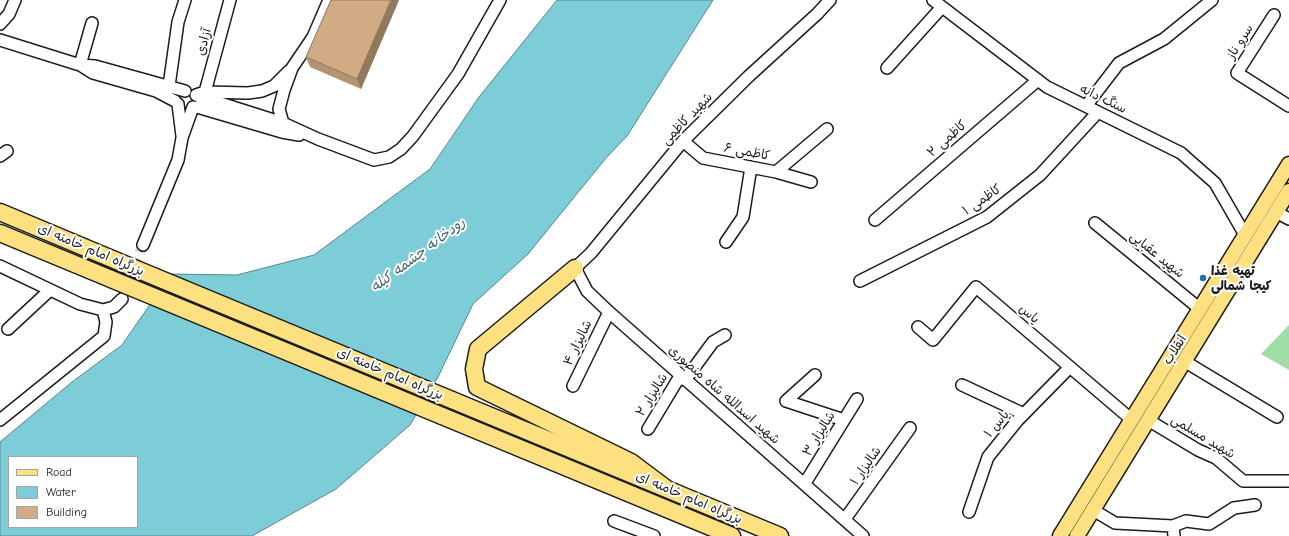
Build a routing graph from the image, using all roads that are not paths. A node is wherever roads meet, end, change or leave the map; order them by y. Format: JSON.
{"nodes":[{"id":1,"x":15,"y":0,"type":"edge"},
{"id":2,"x":185,"y":0,"type":"edge"},
{"id":3,"x":230,"y":0,"type":"edge"},
{"id":4,"x":329,"y":0,"type":"edge"},
{"id":5,"x":500,"y":0,"type":"edge"},
{"id":6,"x":830,"y":0,"type":"edge"},
{"id":7,"x":1212,"y":0,"type":"edge"},
{"id":8,"x":938,"y":3,"type":"edge"},
{"id":9,"x":1274,"y":15,"type":"dead end"},
{"id":10,"x":92,"y":23,"type":"dead end"},
{"id":11,"x":0,"y":24,"type":"edge"},
{"id":12,"x":0,"y":40,"type":"edge"},
{"id":13,"x":80,"y":65,"type":"junction"},
{"id":14,"x":292,"y":68,"type":"junction"},
{"id":15,"x":886,"y":68,"type":"dead end"},
{"id":16,"x":1038,"y":80,"type":"junction"},
{"id":17,"x":169,"y":86,"type":"junction"},
{"id":18,"x":185,"y":91,"type":"junction"},
{"id":19,"x":198,"y":99,"type":"junction"},
{"id":20,"x":176,"y":102,"type":"junction"},
{"id":21,"x":1086,"y":106,"type":"junction"},
{"id":22,"x":1289,"y":106,"type":"edge"},
{"id":23,"x":1098,"y":112,"type":"junction"},
{"id":24,"x":283,"y":123,"type":"junction"},
{"id":25,"x":827,"y":129,"type":"dead end"},
{"id":26,"x":182,"y":138,"type":"junction"},
{"id":27,"x":318,"y":138,"type":"junction"},
{"id":28,"x":683,"y":141,"type":"junction"},
{"id":29,"x":1289,"y":164,"type":"edge"},
{"id":30,"x":751,"y":167,"type":"junction"},
{"id":31,"x":776,"y":172,"type":"junction"},
{"id":32,"x":811,"y":182,"type":"dead end"},
{"id":33,"x":1289,"y":191,"type":"edge"},
{"id":34,"x":0,"y":212,"type":"edge"},
{"id":35,"x":1276,"y":212,"type":"junction"},
{"id":36,"x":1289,"y":219,"type":"edge"},
{"id":37,"x":875,"y":220,"type":"dead end"},
{"id":38,"x":1095,"y":223,"type":"dead end"},
{"id":39,"x":0,"y":233,"type":"edge"},
{"id":40,"x":1245,"y":235,"type":"junction"},
{"id":41,"x":726,"y":242,"type":"dead end"},
{"id":42,"x":1258,"y":242,"type":"junction"},
{"id":43,"x":143,"y":245,"type":"tunnel mouth"},
{"id":44,"x":0,"y":266,"type":"edge"},
{"id":45,"x":575,"y":268,"type":"junction"},
{"id":46,"x":860,"y":282,"type":"dead end"},
{"id":47,"x":50,"y":290,"type":"junction"},
{"id":48,"x":122,"y":300,"type":"tunnel mouth"},
{"id":49,"x":1200,"y":309,"type":"junction"},
{"id":50,"x":103,"y":310,"type":"junction"},
{"id":51,"x":608,"y":312,"type":"junction"},
{"id":52,"x":918,"y":327,"type":"dead end"},
{"id":53,"x":8,"y":329,"type":"dead end"},
{"id":54,"x":725,"y":335,"type":"dead end"},
{"id":55,"x":1184,"y":362,"type":"junction"},
{"id":56,"x":1070,"y":367,"type":"junction"},
{"id":57,"x":815,"y":375,"type":"dead end"},
{"id":58,"x":682,"y":378,"type":"junction"},
{"id":59,"x":962,"y":385,"type":"dead end"},
{"id":60,"x":573,"y":386,"type":"dead end"},
{"id":61,"x":857,"y":399,"type":"dead end"},
{"id":62,"x":1024,"y":414,"type":"junction"},
{"id":63,"x":1277,"y":417,"type":"dead end"},
{"id":64,"x":0,"y":420,"type":"edge"},
{"id":65,"x":844,"y":420,"type":"junction"},
{"id":66,"x":1132,"y":420,"type":"junction"},
{"id":67,"x":1148,"y":420,"type":"junction"},
{"id":68,"x":910,"y":428,"type":"dead end"},
{"id":69,"x":648,"y":429,"type":"dead end"},
{"id":70,"x":576,"y":471,"type":"junction"},
{"id":71,"x":1289,"y":481,"type":"edge"},
{"id":72,"x":805,"y":483,"type":"junction"},
{"id":73,"x":666,"y":489,"type":"junction"},
{"id":74,"x":1255,"y":505,"type":"dead end"},
{"id":75,"x":1093,"y":510,"type":"junction"},
{"id":76,"x":969,"y":512,"type":"dead end"},
{"id":77,"x":845,"y":519,"type":"junction"},
{"id":78,"x":614,"y":521,"type":"dead end"},
{"id":79,"x":1173,"y":531,"type":"edge"},
{"id":80,"x":654,"y":536,"type":"edge"},
{"id":81,"x":704,"y":536,"type":"edge"},
{"id":82,"x":732,"y":536,"type":"edge"},
{"id":83,"x":780,"y":536,"type":"edge"},
{"id":84,"x":864,"y":536,"type":"edge"},
{"id":85,"x":1060,"y":536,"type":"edge"},
{"id":86,"x":1077,"y":536,"type":"edge"}],
"edges":[{"from":1,"to":11,"type":"street"},
{"from":2,"to":17,"type":"street"},
{"from":3,"to":19,"type":"street","name":"آزادی"},
{"from":4,"to":14,"type":"street"},
{"from":5,"to":27,"type":"street"},
{"from":6,"to":28,"type":"street","name":"شهید کاظمی"},
{"from":7,"to":21,"type":"street"},
{"from":8,"to":15,"type":"street"},
{"from":8,"to":16,"type":"street","name":"سنگ دانه"},
{"from":9,"to":22,"type":"street","name":"سرو ناز"},
{"from":10,"to":13,"type":"street"},
{"from":12,"to":13,"type":"street"},
{"from":13,"to":17,"type":"street"},
{"from":13,"to":20,"type":"street"},
{"from":14,"to":19,"type":"street"},
{"from":14,"to":24,"type":"street"},
{"from":16,"to":21,"type":"street","name":"سنگ دانه"},
{"from":16,"to":37,"type":"street","name":"کاظمی ۲"},
{"from":17,"to":18,"type":"street"},
{"from":18,"to":19,"type":"street"},
{"from":18,"to":20,"type":"street"},
{"from":19,"to":20,"type":"street"},
{"from":19,"to":24,"type":"street"},
{"from":19,"to":26,"type":"street","name":"آزادی"},
{"from":19,"to":27,"type":"street"},
{"from":20,"to":26,"type":"street"},
{"from":21,"to":23,"type":"street","name":"سنگ دانه"},
{"from":23,"to":40,"type":"street","name":"سنگ دانه"},
{"from":23,"to":46,"type":"street","name":"کاظمی ۱"},
{"from":24,"to":27,"type":"street"},
{"from":25,"to":31,"type":"street"},
{"from":26,"to":43,"type":"street"},
{"from":28,"to":30,"type":"street","name":"کاظمی ۶"},
{"from":28,"to":45,"type":"street","name":"شهید کاظمی"},
{"from":29,"to":40,"type":"main road","name":"انقلاب"},
{"from":30,"to":31,"type":"street","name":"کاظمی ۶"},
{"from":30,"to":41,"type":"street"},
{"from":31,"to":32,"type":"street","name":"کاظمی ۶"},
{"from":33,"to":35,"type":"main road","name":"انقلاب"},
{"from":34,"to":73,"type":"highway","name":"بزرگراه امام خامنه ای","bridge":true},
{"from":35,"to":36,"type":"street"},
{"from":35,"to":42,"type":"main road","name":"انقلاب"},
{"from":38,"to":49,"type":"street","name":"شهید عقبایی"},
{"from":39,"to":70,"type":"highway","name":"بزرگراه امام خامنه ای","bridge":true},
{"from":40,"to":42,"type":"main road"},
{"from":40,"to":49,"type":"main road","name":"انقلاب"},
{"from":42,"to":55,"type":"main road","name":"انقلاب"},
{"from":44,"to":47,"type":"street"},
{"from":45,"to":51,"type":"street","name":"شهید اسدالله شاه منصوری"},
{"from":45,"to":73,"type":"highway"},
{"from":47,"to":50,"type":"street"},
{"from":47,"to":53,"type":"street"},
{"from":48,"to":50,"type":"street"},
{"from":49,"to":66,"type":"main road","name":"انقلاب"},
{"from":50,"to":64,"type":"street"},
{"from":51,"to":58,"type":"street","name":"شهید اسدالله شاه منصوری"},
{"from":51,"to":60,"type":"street","name":"شالیزار ۴"},
{"from":52,"to":56,"type":"street","name":"یاس"},
{"from":54,"to":58,"type":"street","name":"شالیزار ۲"},
{"from":55,"to":63,"type":"street"},
{"from":55,"to":67,"type":"main road","name":"انقلاب"},
{"from":56,"to":62,"type":"street","name":"یاس ۱"},
{"from":56,"to":66,"type":"street","name":"یاس"},
{"from":57,"to":65,"type":"street"},
{"from":58,"to":69,"type":"street","name":"شالیزار ۲"},
{"from":58,"to":72,"type":"street","name":"شهید اسدالله شاه منصوری"},
{"from":59,"to":62,"type":"street"},
{"from":61,"to":65,"type":"street","name":"شالیزار ۳"},
{"from":62,"to":76,"type":"street","name":"یاس ۱"},
{"from":65,"to":72,"type":"street","name":"شالیزار ۳"},
{"from":66,"to":85,"type":"main road","name":"انقلاب"},
{"from":67,"to":71,"type":"street","name":"شهید مسلمی"},
{"from":67,"to":75,"type":"main road","name":"انقلاب"},
{"from":68,"to":77,"type":"street","name":"شالیزار ۱"},
{"from":70,"to":81,"type":"highway"},
{"from":70,"to":82,"type":"highway","name":"بزرگراه امام خامنه ای"},
{"from":72,"to":77,"type":"street","name":"شهید اسدالله شاه منصوری"},
{"from":73,"to":83,"type":"highway","name":"بزرگراه امام خامنه ای"},
{"from":74,"to":79,"type":"street"},
{"from":75,"to":79,"type":"street"},
{"from":75,"to":86,"type":"main road","name":"انقلاب"},
{"from":77,"to":84,"type":"street","name":"شهید اسدالله شاه منصوری"},
{"from":78,"to":80,"type":"street"}]}
